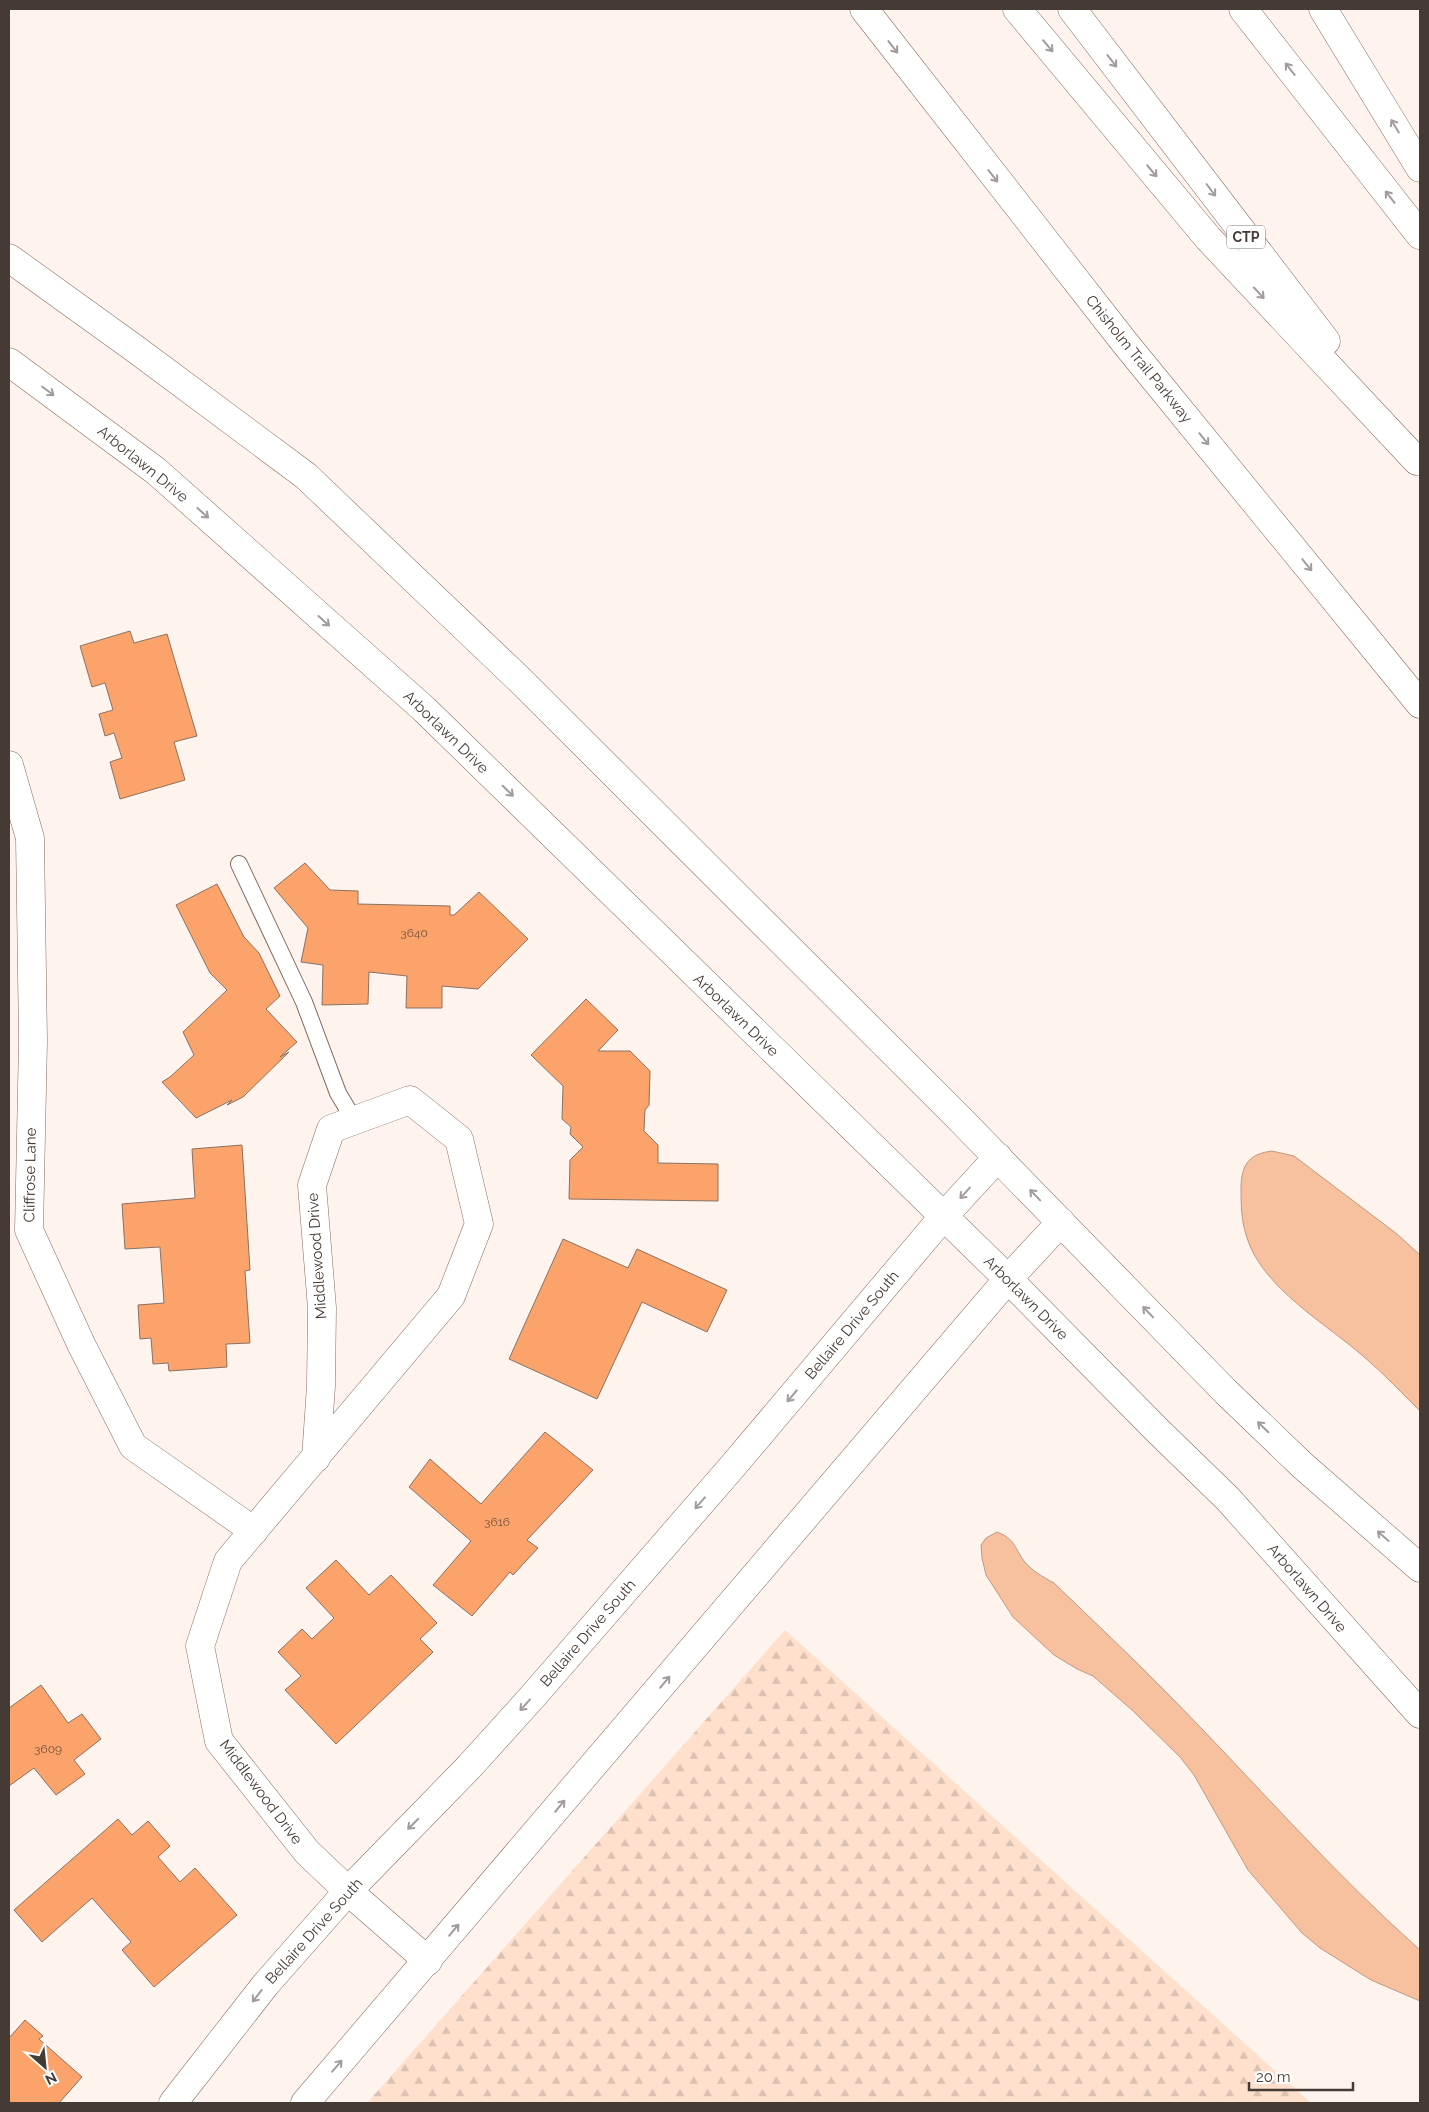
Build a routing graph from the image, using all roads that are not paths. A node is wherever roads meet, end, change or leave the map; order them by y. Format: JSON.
{"nodes":[{"id":1,"x":864,"y":9,"type":"edge"},
{"id":2,"x":1017,"y":9,"type":"edge"},
{"id":3,"x":1072,"y":9,"type":"edge"},
{"id":4,"x":1243,"y":9,"type":"edge"},
{"id":5,"x":1323,"y":9,"type":"edge"},
{"id":6,"x":1420,"y":168,"type":"edge"},
{"id":7,"x":1420,"y":235,"type":"edge"},
{"id":8,"x":9,"y":258,"type":"edge"},
{"id":9,"x":9,"y":362,"type":"edge"},
{"id":10,"x":1419,"y":463,"type":"edge"},
{"id":11,"x":1420,"y":704,"type":"edge"},
{"id":12,"x":9,"y":765,"type":"edge"},
{"id":13,"x":239,"y":864,"type":"dead end"},
{"id":14,"x":354,"y":1120,"type":"junction"},
{"id":15,"x":998,"y":1157,"type":"junction"},
{"id":16,"x":943,"y":1217,"type":"junction"},
{"id":17,"x":1061,"y":1222,"type":"junction"},
{"id":18,"x":1008,"y":1279,"type":"junction"},
{"id":19,"x":316,"y":1458,"type":"junction"},
{"id":20,"x":254,"y":1531,"type":"junction"},
{"id":21,"x":1420,"y":1568,"type":"edge"},
{"id":22,"x":1420,"y":1714,"type":"edge"},
{"id":23,"x":348,"y":1891,"type":"junction"},
{"id":24,"x":428,"y":1960,"type":"junction"},
{"id":25,"x":173,"y":2103,"type":"edge"},
{"id":26,"x":305,"y":2103,"type":"edge"}],
"edges":[{"from":1,"to":11,"type":"main road","name":"Chisholm Trail Parkway","one_way":true},
{"from":2,"to":10,"type":"main road","one_way":true},
{"from":3,"to":10,"type":"main road","number":"CTP","one_way":true},
{"from":7,"to":4,"type":"main road","one_way":true},
{"from":6,"to":5,"type":"main road","one_way":true},
{"from":8,"to":15,"type":"main road"},
{"from":9,"to":16,"type":"main road","name":"Arborlawn Drive","one_way":true},
{"from":12,"to":20,"type":"main road","name":"Cliffrose Lane"},
{"from":13,"to":14,"type":"lane"},
{"from":14,"to":19,"type":"main road","name":"Middlewood Drive"},
{"from":14,"to":19,"type":"main road","name":"Middlewood Drive"},
{"from":15,"to":16,"type":"main road","name":"Bellaire Drive South","one_way":true},
{"from":17,"to":15,"type":"main road","one_way":true},
{"from":16,"to":18,"type":"main road","name":"Arborlawn Drive"},
{"from":16,"to":23,"type":"main road","name":"Bellaire Drive South","one_way":true},
{"from":17,"to":18,"type":"main road"},
{"from":21,"to":17,"type":"main road","one_way":true},
{"from":18,"to":22,"type":"main road","name":"Arborlawn Drive"},
{"from":24,"to":18,"type":"main road","one_way":true},
{"from":19,"to":20,"type":"main road","name":"Middlewood Drive"},
{"from":20,"to":23,"type":"main road","name":"Middlewood Drive"},
{"from":23,"to":24,"type":"main road","name":"Middlewood Drive"},
{"from":23,"to":25,"type":"main road","name":"Bellaire Drive South","one_way":true},
{"from":26,"to":24,"type":"main road","one_way":true}]}
